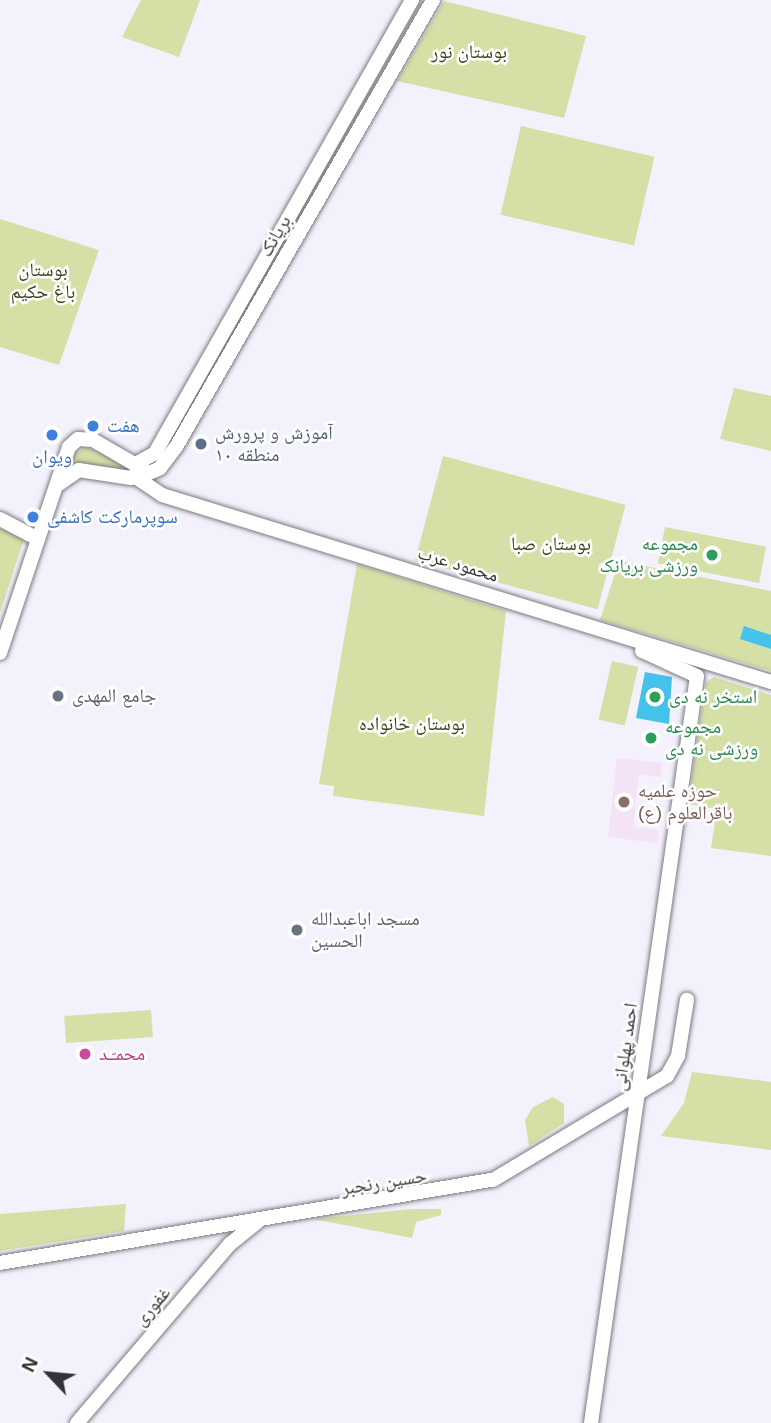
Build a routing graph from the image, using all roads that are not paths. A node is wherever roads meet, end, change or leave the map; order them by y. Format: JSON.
{"nodes":[{"id":1,"x":412,"y":0,"type":"edge"},
{"id":2,"x":433,"y":0,"type":"edge"},
{"id":3,"x":281,"y":227,"type":"junction"},
{"id":4,"x":297,"y":236,"type":"junction"},
{"id":5,"x":139,"y":462,"type":"junction"},
{"id":6,"x":137,"y":478,"type":"junction"},
{"id":7,"x":59,"y":484,"type":"junction"},
{"id":8,"x":0,"y":519,"type":"edge"},
{"id":9,"x":38,"y":539,"type":"junction"},
{"id":10,"x":590,"y":625,"type":"junction"},
{"id":11,"x":0,"y":653,"type":"edge"},
{"id":12,"x":723,"y":667,"type":"junction"},
{"id":13,"x":697,"y":676,"type":"junction"},
{"id":14,"x":771,"y":682,"type":"edge"},
{"id":15,"x":687,"y":1000,"type":"dead end"},
{"id":16,"x":639,"y":1087,"type":"junction"},
{"id":17,"x":261,"y":1220,"type":"junction"},
{"id":18,"x":0,"y":1263,"type":"edge"},
{"id":19,"x":77,"y":1423,"type":"edge"},
{"id":20,"x":591,"y":1423,"type":"edge"}],
"edges":[{"from":1,"to":3,"type":"main road","name":"بریانک"},
{"from":2,"to":4,"type":"main road","name":"بریانک"},
{"from":3,"to":4,"type":"main road"},
{"from":3,"to":5,"type":"main road","name":"بریانک"},
{"from":4,"to":6,"type":"main road","name":"بریانک"},
{"from":5,"to":6,"type":"main road"},
{"from":5,"to":7,"type":"main road"},
{"from":6,"to":7,"type":"main road"},
{"from":6,"to":10,"type":"main road","name":"محمود عرب"},
{"from":7,"to":9,"type":"main road"},
{"from":8,"to":9,"type":"main road"},
{"from":9,"to":11,"type":"main road"},
{"from":10,"to":12,"type":"main road","name":"محمود عرب"},
{"from":10,"to":13,"type":"main road"},
{"from":12,"to":13,"type":"main road"},
{"from":12,"to":14,"type":"main road","name":"محمود عرب"},
{"from":13,"to":16,"type":"main road","name":"احمد پهلوانی"},
{"from":15,"to":16,"type":"main road","name":"حسین رنجبر"},
{"from":16,"to":17,"type":"main road","name":"حسین رنجبر"},
{"from":16,"to":20,"type":"main road","name":"احمد پهلوانی"},
{"from":17,"to":18,"type":"main road","name":"حسین رنجبر"},
{"from":17,"to":19,"type":"main road","name":"غفوری"}]}
